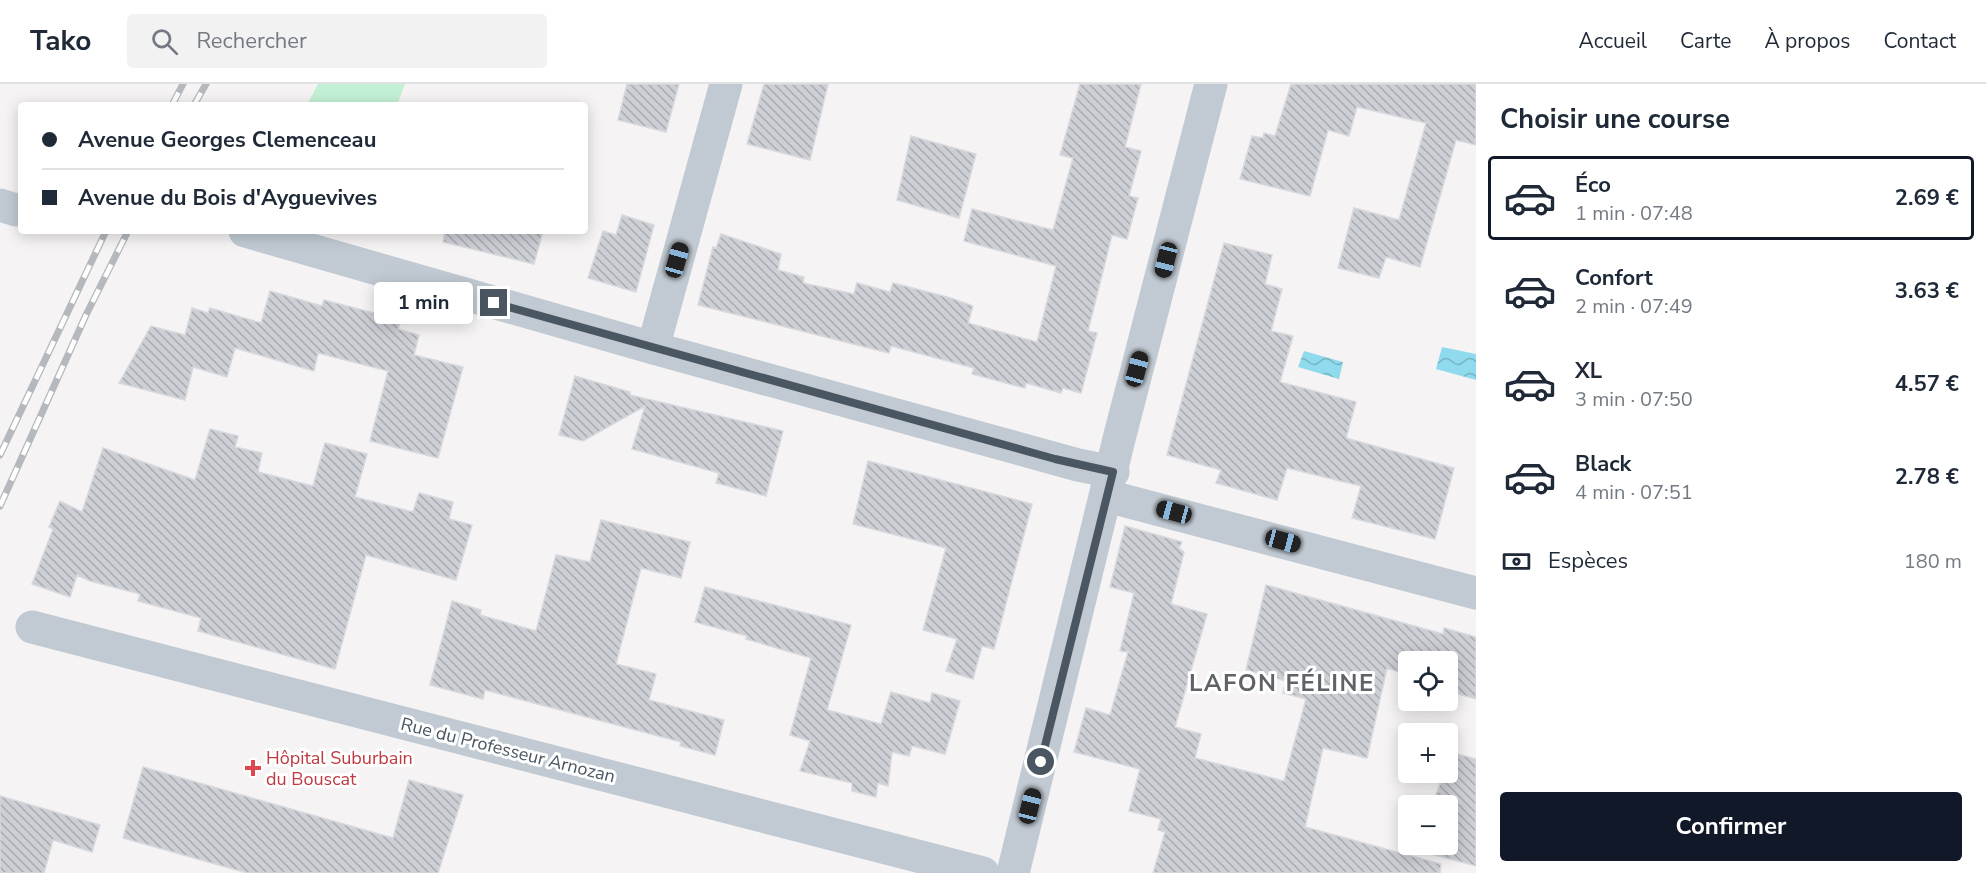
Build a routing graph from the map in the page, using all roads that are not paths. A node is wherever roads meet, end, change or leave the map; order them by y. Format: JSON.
{"nodes":[{"id":1,"x":726,"y":84,"type":"edge"},
{"id":2,"x":1211,"y":84,"type":"edge"},
{"id":3,"x":255,"y":234,"type":"edge"},
{"id":4,"x":653,"y":348,"type":"junction"},
{"id":5,"x":1110,"y":484,"type":"junction"},
{"id":6,"x":1476,"y":593,"type":"edge"},
{"id":7,"x":32,"y":627,"type":"dead end"},
{"id":8,"x":983,"y":873,"type":"edge"},
{"id":9,"x":1014,"y":873,"type":"edge"}],
"edges":[{"from":1,"to":4,"type":"street"},
{"from":2,"to":5,"type":"street"},
{"from":3,"to":4,"type":"street"},
{"from":4,"to":5,"type":"street"},
{"from":5,"to":6,"type":"street"},
{"from":5,"to":9,"type":"street"},
{"from":7,"to":8,"type":"street","name":"Rue du Professeur Arnozan"}]}
